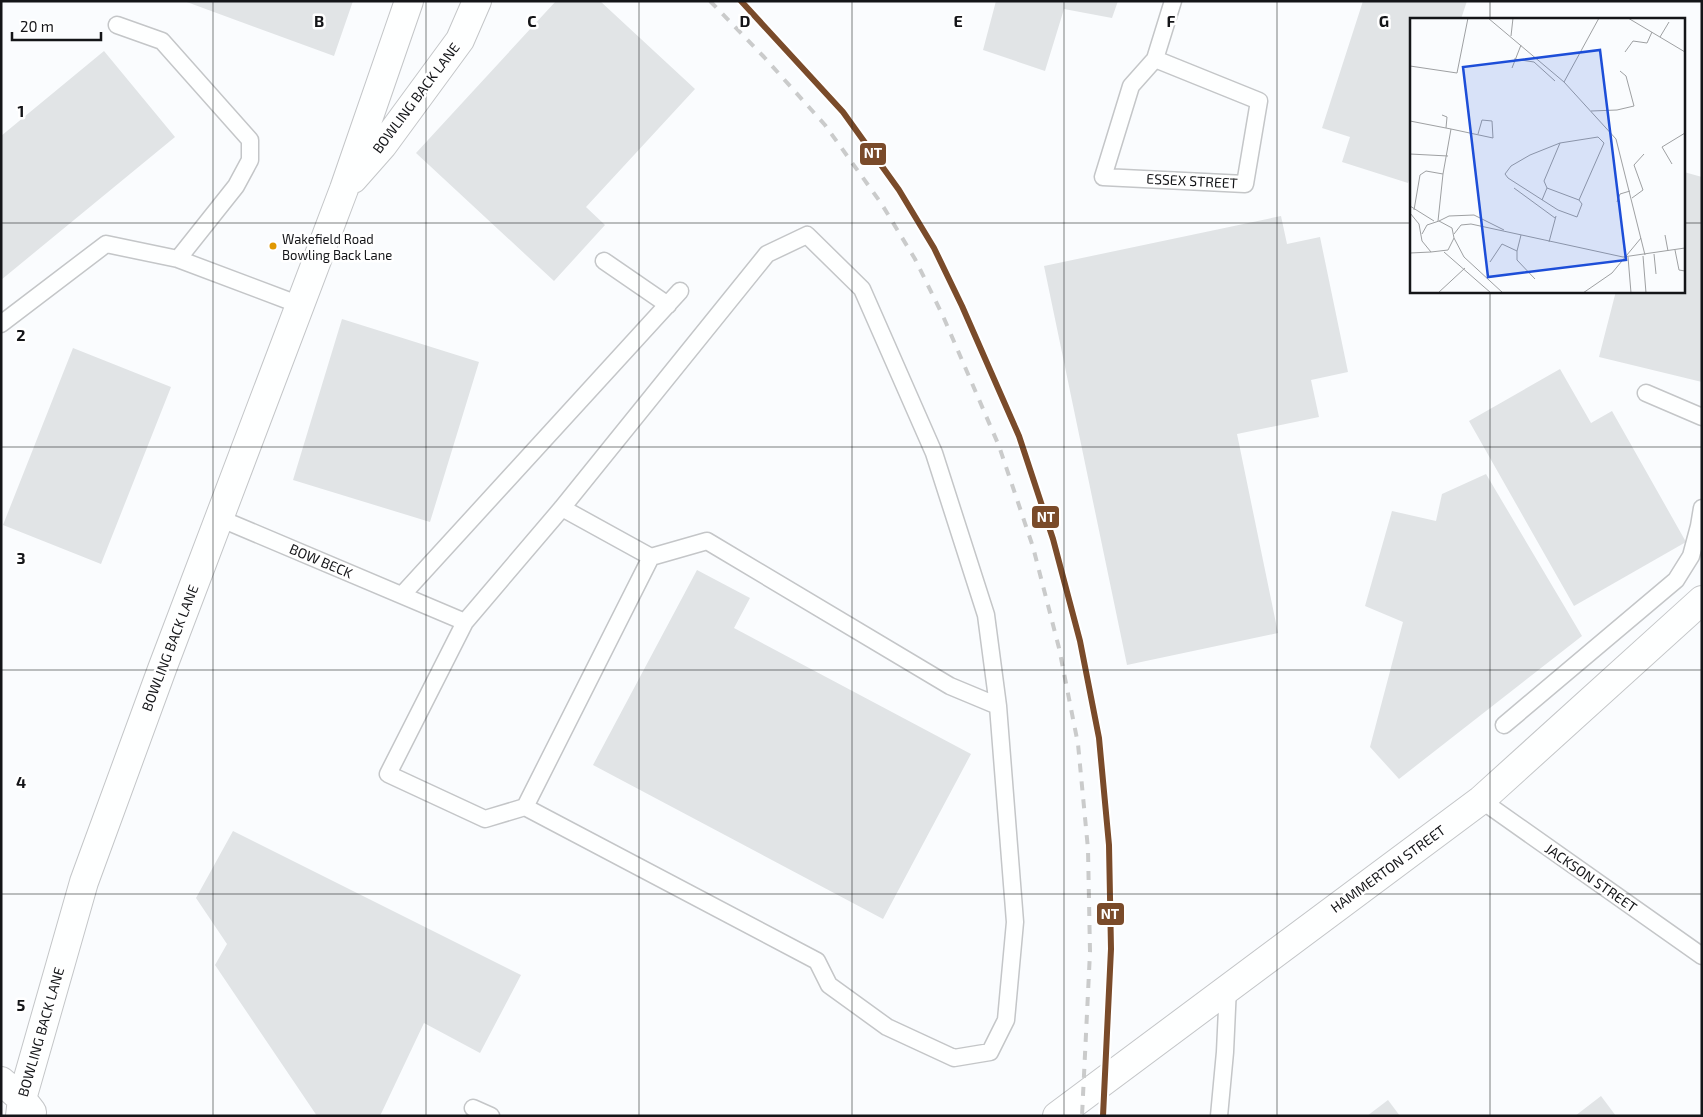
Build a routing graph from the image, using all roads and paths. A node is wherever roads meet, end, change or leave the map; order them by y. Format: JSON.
{"nodes":[{"id":1,"x":409,"y":1,"type":"edge"},
{"id":2,"x":478,"y":1,"type":"edge"},
{"id":3,"x":1173,"y":1,"type":"edge"},
{"id":4,"x":117,"y":26,"type":"dead end"},
{"id":5,"x":1155,"y":59,"type":"junction"},
{"id":6,"x":344,"y":189,"type":"junction"},
{"id":7,"x":178,"y":259,"type":"junction"},
{"id":8,"x":604,"y":261,"type":"dead end"},
{"id":9,"x":680,"y":291,"type":"dead end"},
{"id":10,"x":300,"y":304,"type":"junction"},
{"id":11,"x":668,"y":305,"type":"junction"},
{"id":12,"x":1,"y":324,"type":"edge"},
{"id":13,"x":1646,"y":393,"type":"dead end"},
{"id":14,"x":1702,"y":418,"type":"edge"},
{"id":15,"x":562,"y":508,"type":"junction"},
{"id":16,"x":1702,"y":508,"type":"edge"},
{"id":17,"x":219,"y":518,"type":"junction"},
{"id":18,"x":651,"y":557,"type":"junction"},
{"id":19,"x":402,"y":595,"type":"junction"},
{"id":20,"x":1702,"y":600,"type":"edge"},
{"id":21,"x":465,"y":622,"type":"junction"},
{"id":22,"x":998,"y":706,"type":"junction"},
{"id":23,"x":1504,"y":725,"type":"dead end"},
{"id":24,"x":1481,"y":800,"type":"junction"},
{"id":25,"x":524,"y":807,"type":"junction"},
{"id":26,"x":1702,"y":956,"type":"edge"},
{"id":27,"x":1228,"y":987,"type":"junction"},
{"id":28,"x":1,"y":1081,"type":"edge"},
{"id":29,"x":473,"y":1108,"type":"dead end"},
{"id":30,"x":26,"y":1110,"type":"edge"},
{"id":31,"x":491,"y":1116,"type":"edge"},
{"id":32,"x":1057,"y":1116,"type":"edge"},
{"id":33,"x":1219,"y":1116,"type":"edge"}],
"edges":[{"from":1,"to":6,"type":"street","name":"BOWLING BACK LANE"},
{"from":2,"to":6,"type":"street","name":"BOWLING BACK LANE"},
{"from":3,"to":5,"type":"lane","name":"ESSEX STREET"},
{"from":4,"to":7,"type":"lane"},
{"from":5,"to":5,"type":"lane","name":"ESSEX STREET"},
{"from":6,"to":10,"type":"street","name":"BOWLING BACK LANE"},
{"from":7,"to":10,"type":"lane"},
{"from":7,"to":12,"type":"lane"},
{"from":8,"to":11,"type":"lane"},
{"from":9,"to":11,"type":"lane"},
{"from":10,"to":17,"type":"street","name":"BOWLING BACK LANE"},
{"from":11,"to":19,"type":"lane"},
{"from":13,"to":14,"type":"lane"},
{"from":15,"to":18,"type":"lane"},
{"from":15,"to":21,"type":"lane"},
{"from":15,"to":22,"type":"lane"},
{"from":16,"to":23,"type":"lane"},
{"from":17,"to":19,"type":"lane","name":"BOW BECK"},
{"from":17,"to":30,"type":"street","name":"BOWLING BACK LANE"},
{"from":18,"to":22,"type":"lane"},
{"from":18,"to":25,"type":"lane"},
{"from":19,"to":21,"type":"lane","name":"BOW BECK"},
{"from":20,"to":24,"type":"street","name":"HAMMERTON STREET"},
{"from":21,"to":25,"type":"lane"},
{"from":22,"to":25,"type":"lane"},
{"from":24,"to":26,"type":"lane","name":"JACKSON STREET"},
{"from":24,"to":27,"type":"street","name":"HAMMERTON STREET"},
{"from":27,"to":32,"type":"street","name":"HAMMERTON STREET"},
{"from":27,"to":33,"type":"lane"},
{"from":28,"to":30,"type":"street"},
{"from":29,"to":31,"type":"lane"}]}
